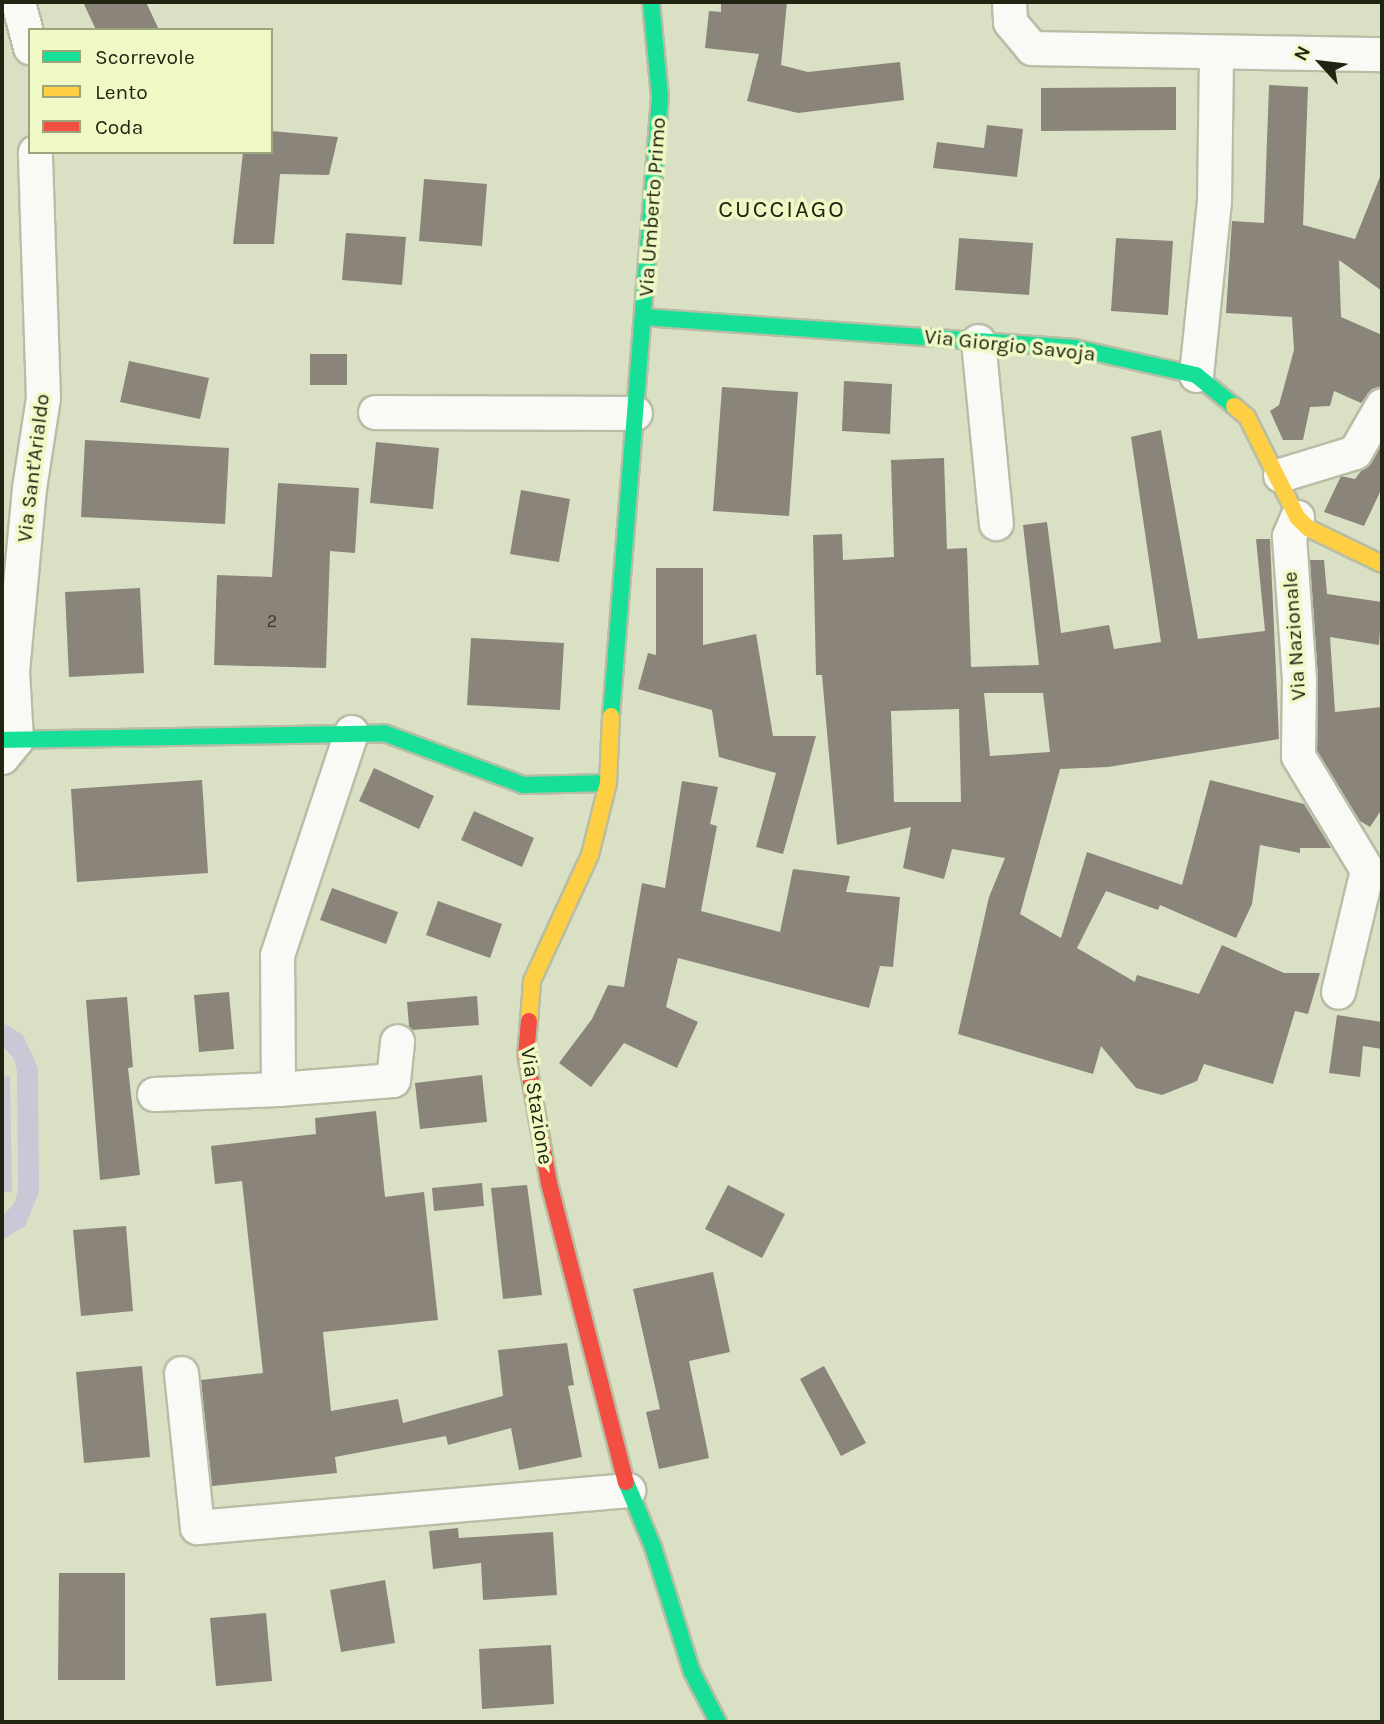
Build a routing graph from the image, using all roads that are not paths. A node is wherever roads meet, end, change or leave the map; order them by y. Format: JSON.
{"nodes":[{"id":1,"x":18,"y":2,"type":"edge"},
{"id":2,"x":651,"y":2,"type":"edge"},
{"id":3,"x":1009,"y":2,"type":"edge"},
{"id":4,"x":28,"y":40,"type":"edge"},
{"id":5,"x":1216,"y":53,"type":"junction"},
{"id":6,"x":1382,"y":54,"type":"edge"},
{"id":7,"x":36,"y":154,"type":"edge"},
{"id":8,"x":644,"y":317,"type":"junction"},
{"id":9,"x":978,"y":341,"type":"junction"},
{"id":10,"x":1196,"y":375,"type":"junction"},
{"id":11,"x":1382,"y":405,"type":"edge"},
{"id":12,"x":375,"y":412,"type":"dead end"},
{"id":13,"x":635,"y":413,"type":"junction"},
{"id":14,"x":1280,"y":475,"type":"junction"},
{"id":15,"x":1297,"y":517,"type":"junction"},
{"id":16,"x":996,"y":523,"type":"dead end"},
{"id":17,"x":1382,"y":564,"type":"edge"},
{"id":18,"x":611,"y":728,"type":"joint"},
{"id":19,"x":351,"y":732,"type":"junction"},
{"id":20,"x":6,"y":746,"type":"edge"},
{"id":21,"x":608,"y":783,"type":"junction"},
{"id":22,"x":1338,"y":992,"type":"dead end"},
{"id":23,"x":397,"y":1041,"type":"dead end"},
{"id":24,"x":278,"y":1089,"type":"junction"},
{"id":25,"x":154,"y":1094,"type":"dead end"},
{"id":26,"x":181,"y":1373,"type":"dead end"},
{"id":27,"x":628,"y":1490,"type":"junction"},
{"id":28,"x":718,"y":1722,"type":"edge"}],
"edges":[{"from":1,"to":4,"type":"street"},
{"from":2,"to":8,"type":"main road","name":"Via Umberto Primo"},
{"from":3,"to":5,"type":"street"},
{"from":5,"to":6,"type":"street"},
{"from":5,"to":10,"type":"street"},
{"from":7,"to":20,"type":"street","name":"Via Sant'Arialdo"},
{"from":8,"to":9,"type":"main road","name":"Via Giorgio Savoja"},
{"from":8,"to":13,"type":"main road","name":"Via Umberto Primo"},
{"from":9,"to":10,"type":"main road","name":"Via Giorgio Savoja"},
{"from":9,"to":16,"type":"street"},
{"from":10,"to":14,"type":"main road","name":"Via Giorgio Savoja"},
{"from":11,"to":14,"type":"street"},
{"from":12,"to":13,"type":"street"},
{"from":13,"to":18,"type":"main road","name":"Via Umberto Primo"},
{"from":14,"to":15,"type":"main road","name":"Via Giorgio Savoja"},
{"from":15,"to":17,"type":"main road"},
{"from":15,"to":22,"type":"street","name":"Via Nazionale"},
{"from":18,"to":21,"type":"main road","name":"Via Stazione"},
{"from":19,"to":20,"type":"main road","name":"Via Sant'Arialdo"},
{"from":19,"to":21,"type":"main road","name":"Via Sant'Arialdo"},
{"from":19,"to":24,"type":"street"},
{"from":21,"to":27,"type":"main road","name":"Via Stazione"},
{"from":23,"to":24,"type":"street"},
{"from":24,"to":25,"type":"street"},
{"from":26,"to":27,"type":"street"},
{"from":27,"to":28,"type":"main road","name":"Via Stazione"}]}
